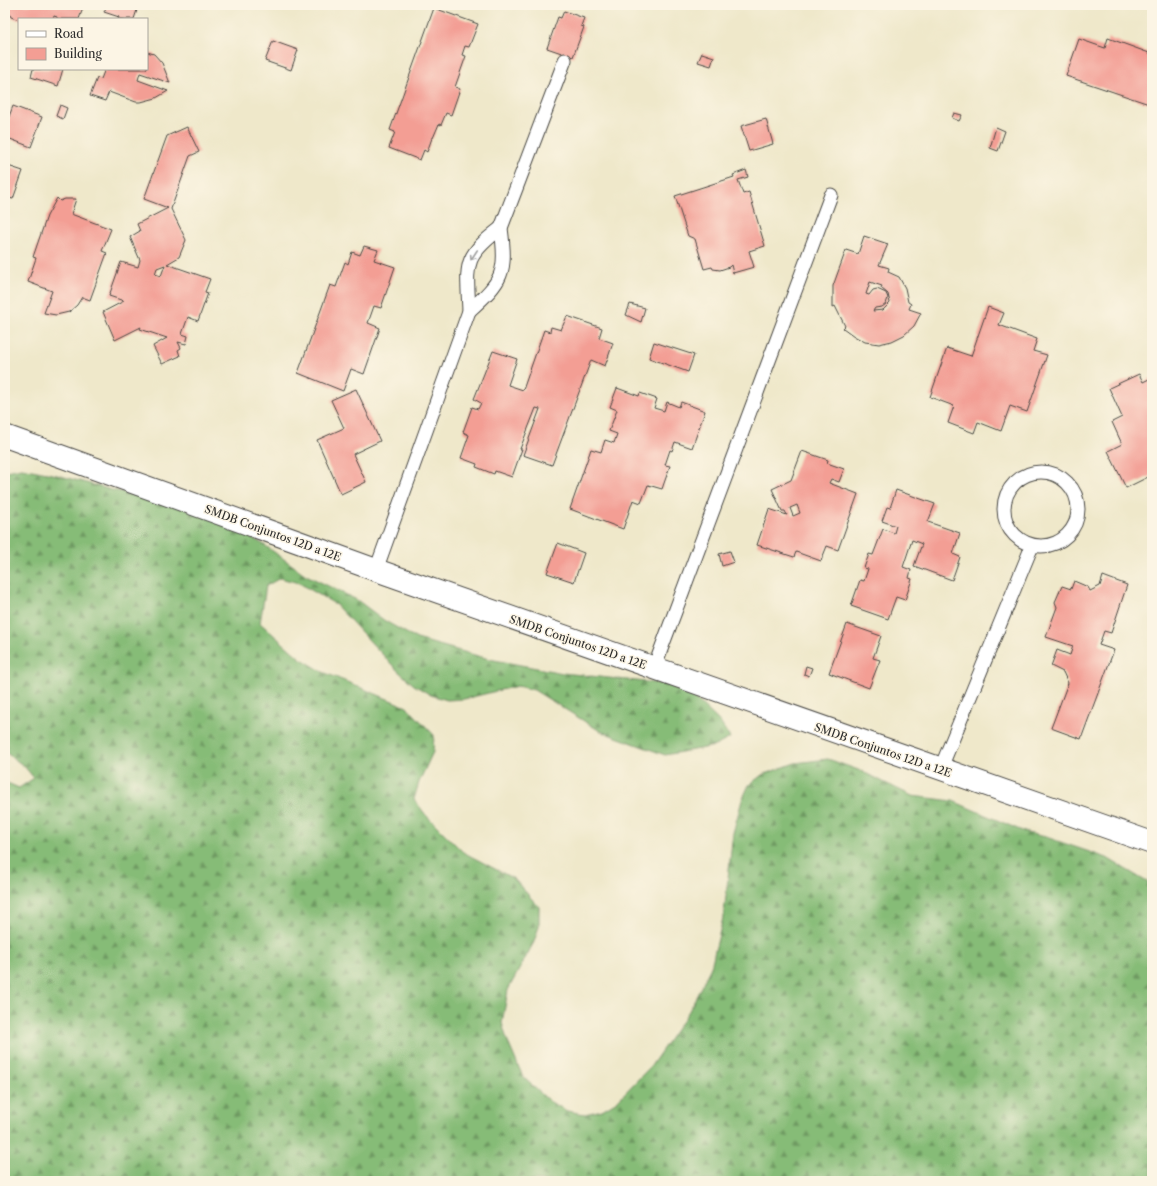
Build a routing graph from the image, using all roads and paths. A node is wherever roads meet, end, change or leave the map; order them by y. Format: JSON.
{"nodes":[{"id":1,"x":565,"y":60,"type":"dead end"},
{"id":2,"x":831,"y":195,"type":"dead end"},
{"id":3,"x":501,"y":228,"type":"junction"},
{"id":4,"x":469,"y":310,"type":"junction"},
{"id":5,"x":5,"y":436,"type":"edge"},
{"id":6,"x":1032,"y":546,"type":"junction"},
{"id":7,"x":376,"y":570,"type":"junction"},
{"id":8,"x":654,"y":668,"type":"junction"},
{"id":9,"x":940,"y":770,"type":"junction"},
{"id":10,"x":1152,"y":843,"type":"edge"}],
"edges":[{"from":1,"to":3,"type":"lane"},
{"from":2,"to":8,"type":"lane"},
{"from":3,"to":4,"type":"lane"},
{"from":3,"to":4,"type":"lane","one_way":true},
{"from":4,"to":7,"type":"lane"},
{"from":5,"to":7,"type":"street","name":"SMDB Conjuntos 12D a 12E"},
{"from":6,"to":6,"type":"lane"},
{"from":6,"to":9,"type":"lane"},
{"from":7,"to":8,"type":"street","name":"SMDB Conjuntos 12D a 12E"},
{"from":8,"to":9,"type":"street","name":"SMDB Conjuntos 12D a 12E"},
{"from":9,"to":10,"type":"street","name":"SMDB Conjuntos 12D a 12E"}]}
